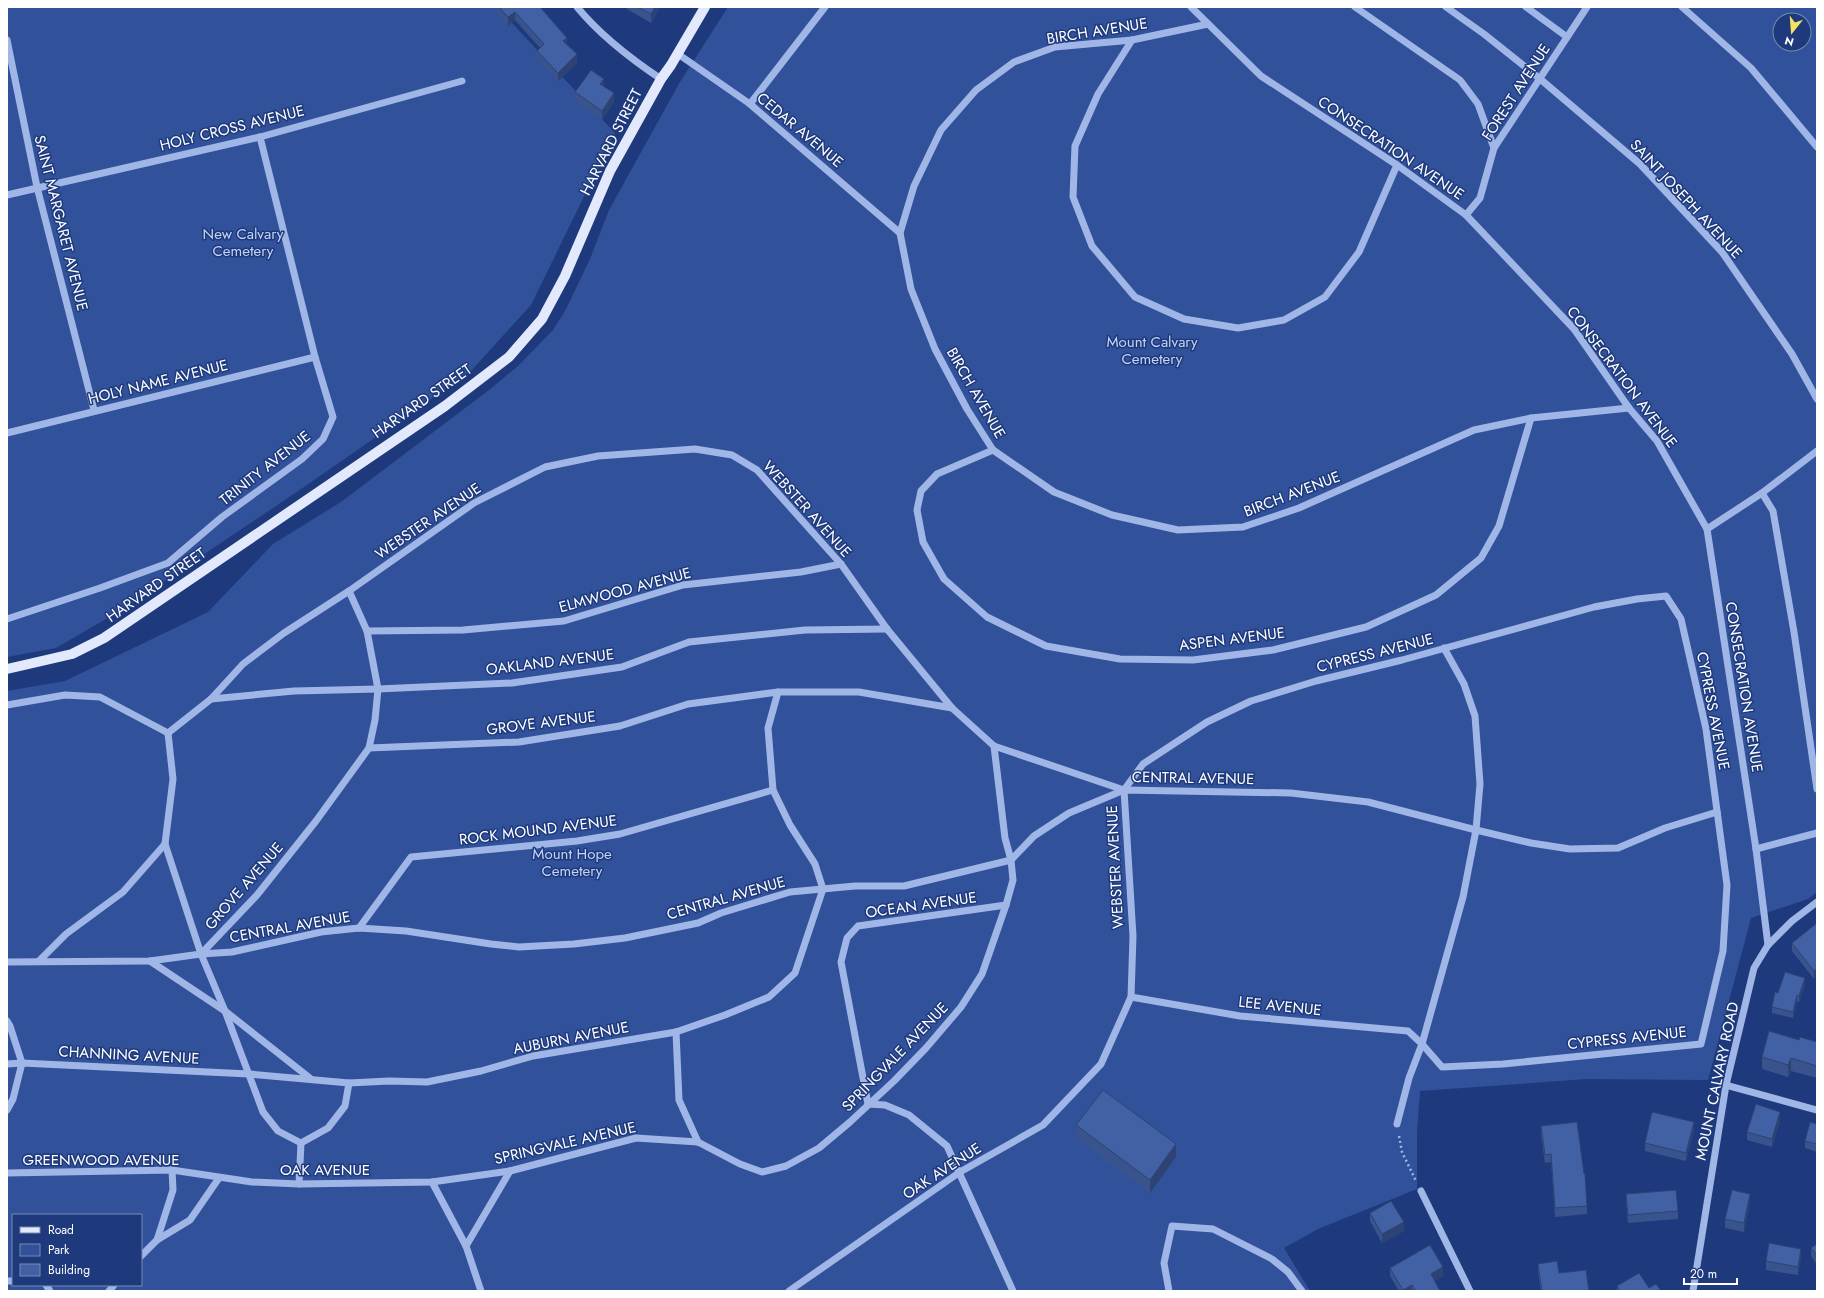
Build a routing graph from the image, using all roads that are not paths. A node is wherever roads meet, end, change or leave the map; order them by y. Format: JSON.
{"nodes":[{"id":1,"x":577,"y":7,"type":"edge"},
{"id":2,"x":705,"y":7,"type":"edge"},
{"id":3,"x":825,"y":7,"type":"edge"},
{"id":4,"x":1191,"y":7,"type":"edge"},
{"id":5,"x":1355,"y":7,"type":"edge"},
{"id":6,"x":1446,"y":7,"type":"edge"},
{"id":7,"x":1526,"y":7,"type":"edge"},
{"id":8,"x":1587,"y":7,"type":"edge"},
{"id":9,"x":1682,"y":7,"type":"edge"},
{"id":10,"x":1208,"y":24,"type":"junction"},
{"id":11,"x":1567,"y":37,"type":"junction"},
{"id":12,"x":7,"y":40,"type":"edge"},
{"id":13,"x":1132,"y":40,"type":"junction"},
{"id":14,"x":678,"y":54,"type":"junction"},
{"id":15,"x":1539,"y":78,"type":"junction"},
{"id":16,"x":661,"y":79,"type":"junction"},
{"id":17,"x":462,"y":81,"type":"dead end"},
{"id":18,"x":750,"y":104,"type":"junction"},
{"id":19,"x":260,"y":137,"type":"junction"},
{"id":20,"x":1817,"y":147,"type":"edge"},
{"id":21,"x":1494,"y":148,"type":"junction"},
{"id":22,"x":1397,"y":164,"type":"junction"},
{"id":23,"x":37,"y":188,"type":"junction"},
{"id":24,"x":7,"y":195,"type":"edge"},
{"id":25,"x":1466,"y":215,"type":"junction"},
{"id":26,"x":900,"y":233,"type":"junction"},
{"id":27,"x":315,"y":357,"type":"junction"},
{"id":28,"x":1817,"y":399,"type":"edge"},
{"id":29,"x":1629,"y":408,"type":"junction"},
{"id":30,"x":94,"y":410,"type":"junction"},
{"id":31,"x":1531,"y":418,"type":"junction"},
{"id":32,"x":7,"y":433,"type":"edge"},
{"id":33,"x":993,"y":450,"type":"junction"},
{"id":34,"x":1817,"y":451,"type":"edge"},
{"id":35,"x":1762,"y":493,"type":"junction"},
{"id":36,"x":1707,"y":529,"type":"junction"},
{"id":37,"x":841,"y":564,"type":"junction"},
{"id":38,"x":348,"y":591,"type":"junction"},
{"id":39,"x":7,"y":619,"type":"edge"},
{"id":40,"x":887,"y":629,"type":"junction"},
{"id":41,"x":368,"y":632,"type":"junction"},
{"id":42,"x":1444,"y":648,"type":"junction"},
{"id":43,"x":7,"y":670,"type":"edge"},
{"id":44,"x":378,"y":689,"type":"junction"},
{"id":45,"x":778,"y":692,"type":"junction"},
{"id":46,"x":211,"y":699,"type":"junction"},
{"id":47,"x":7,"y":705,"type":"edge"},
{"id":48,"x":952,"y":708,"type":"junction"},
{"id":49,"x":168,"y":733,"type":"junction"},
{"id":50,"x":994,"y":746,"type":"junction"},
{"id":51,"x":369,"y":748,"type":"junction"},
{"id":52,"x":1817,"y":789,"type":"edge"},
{"id":53,"x":773,"y":790,"type":"junction"},
{"id":54,"x":1124,"y":790,"type":"junction"},
{"id":55,"x":1717,"y":812,"type":"junction"},
{"id":56,"x":1476,"y":830,"type":"junction"},
{"id":57,"x":1817,"y":833,"type":"edge"},
{"id":58,"x":165,"y":844,"type":"junction"},
{"id":59,"x":1756,"y":849,"type":"junction"},
{"id":60,"x":1011,"y":860,"type":"junction"},
{"id":61,"x":823,"y":889,"type":"junction"},
{"id":62,"x":1817,"y":902,"type":"edge"},
{"id":63,"x":1006,"y":905,"type":"junction"},
{"id":64,"x":359,"y":928,"type":"junction"},
{"id":65,"x":1768,"y":945,"type":"junction"},
{"id":66,"x":201,"y":954,"type":"junction"},
{"id":67,"x":39,"y":961,"type":"junction"},
{"id":68,"x":150,"y":961,"type":"junction"},
{"id":69,"x":7,"y":962,"type":"edge"},
{"id":70,"x":1131,"y":997,"type":"junction"},
{"id":71,"x":225,"y":1011,"type":"junction"},
{"id":72,"x":7,"y":1021,"type":"edge"},
{"id":73,"x":676,"y":1032,"type":"junction"},
{"id":74,"x":1422,"y":1044,"type":"junction"},
{"id":75,"x":22,"y":1063,"type":"junction"},
{"id":76,"x":7,"y":1064,"type":"edge"},
{"id":77,"x":1101,"y":1064,"type":"joint"},
{"id":78,"x":249,"y":1074,"type":"junction"},
{"id":79,"x":312,"y":1080,"type":"junction"},
{"id":80,"x":350,"y":1083,"type":"junction"},
{"id":81,"x":1726,"y":1086,"type":"junction"},
{"id":82,"x":868,"y":1104,"type":"junction"},
{"id":83,"x":7,"y":1110,"type":"edge"},
{"id":84,"x":1817,"y":1110,"type":"edge"},
{"id":85,"x":1397,"y":1124,"type":"road end"},
{"id":86,"x":698,"y":1142,"type":"junction"},
{"id":87,"x":301,"y":1143,"type":"junction"},
{"id":88,"x":172,"y":1170,"type":"junction"},
{"id":89,"x":510,"y":1171,"type":"junction"},
{"id":90,"x":960,"y":1172,"type":"junction"},
{"id":91,"x":7,"y":1173,"type":"edge"},
{"id":92,"x":219,"y":1178,"type":"junction"},
{"id":93,"x":432,"y":1182,"type":"junction"},
{"id":94,"x":299,"y":1184,"type":"junction"},
{"id":95,"x":1421,"y":1191,"type":"road end"},
{"id":96,"x":157,"y":1240,"type":"junction"},
{"id":97,"x":466,"y":1246,"type":"junction"},
{"id":98,"x":142,"y":1255,"type":"edge"},
{"id":99,"x":481,"y":1291,"type":"edge"},
{"id":100,"x":789,"y":1291,"type":"edge"},
{"id":101,"x":1013,"y":1291,"type":"edge"},
{"id":102,"x":1169,"y":1291,"type":"edge"},
{"id":103,"x":1302,"y":1291,"type":"edge"},
{"id":104,"x":1470,"y":1291,"type":"edge"},
{"id":105,"x":1693,"y":1291,"type":"edge"}],
"edges":[{"from":1,"to":16,"type":"street"},
{"from":2,"to":14,"type":"main road","name":"HARVARD STREET"},
{"from":3,"to":18,"type":"street"},
{"from":4,"to":10,"type":"street","name":"CONSECRATION AVENUE"},
{"from":5,"to":21,"type":"street"},
{"from":6,"to":15,"type":"street","name":"SAINT JOSEPH AVENUE"},
{"from":7,"to":11,"type":"street"},
{"from":8,"to":11,"type":"street","name":"FOREST AVENUE"},
{"from":9,"to":20,"type":"street"},
{"from":10,"to":13,"type":"street","name":"BIRCH AVENUE"},
{"from":10,"to":22,"type":"street","name":"CONSECRATION AVENUE"},
{"from":11,"to":15,"type":"street","name":"FOREST AVENUE"},
{"from":12,"to":23,"type":"street","name":"SAINT MARGARET AVENUE"},
{"from":13,"to":22,"type":"street"},
{"from":13,"to":26,"type":"street","name":"BIRCH AVENUE"},
{"from":14,"to":16,"type":"main road","name":"HARVARD STREET"},
{"from":14,"to":18,"type":"street","name":"CEDAR AVENUE"},
{"from":15,"to":21,"type":"street","name":"FOREST AVENUE"},
{"from":15,"to":28,"type":"street","name":"SAINT JOSEPH AVENUE"},
{"from":16,"to":43,"type":"main road","name":"HARVARD STREET"},
{"from":17,"to":19,"type":"street","name":"HOLY CROSS AVENUE"},
{"from":18,"to":26,"type":"street","name":"CEDAR AVENUE"},
{"from":19,"to":23,"type":"street","name":"HOLY CROSS AVENUE"},
{"from":19,"to":27,"type":"street","name":"TRINITY AVENUE"},
{"from":21,"to":25,"type":"street","name":"FOREST AVENUE"},
{"from":22,"to":25,"type":"street","name":"CONSECRATION AVENUE"},
{"from":23,"to":24,"type":"street","name":"HOLY CROSS AVENUE"},
{"from":23,"to":30,"type":"street","name":"SAINT MARGARET AVENUE"},
{"from":25,"to":29,"type":"street","name":"CONSECRATION AVENUE"},
{"from":26,"to":33,"type":"street","name":"BIRCH AVENUE"},
{"from":27,"to":30,"type":"street","name":"HOLY NAME AVENUE"},
{"from":27,"to":39,"type":"street","name":"TRINITY AVENUE"},
{"from":29,"to":31,"type":"street","name":"BIRCH AVENUE"},
{"from":29,"to":36,"type":"street","name":"CONSECRATION AVENUE"},
{"from":30,"to":32,"type":"street","name":"HOLY NAME AVENUE"},
{"from":31,"to":33,"type":"street","name":"BIRCH AVENUE"},
{"from":31,"to":33,"type":"street","name":"ASPEN AVENUE"},
{"from":34,"to":35,"type":"street"},
{"from":35,"to":36,"type":"street"},
{"from":35,"to":52,"type":"street"},
{"from":36,"to":59,"type":"street","name":"CONSECRATION AVENUE"},
{"from":37,"to":38,"type":"street","name":"WEBSTER AVENUE"},
{"from":37,"to":40,"type":"street","name":"WEBSTER AVENUE"},
{"from":37,"to":41,"type":"street","name":"ELMWOOD AVENUE"},
{"from":38,"to":41,"type":"street"},
{"from":38,"to":46,"type":"street","name":"WEBSTER AVENUE"},
{"from":40,"to":44,"type":"street","name":"OAKLAND AVENUE"},
{"from":40,"to":48,"type":"street","name":"WEBSTER AVENUE"},
{"from":41,"to":44,"type":"street"},
{"from":42,"to":54,"type":"street","name":"CYPRESS AVENUE"},
{"from":42,"to":55,"type":"street","name":"CYPRESS AVENUE"},
{"from":42,"to":56,"type":"street"},
{"from":44,"to":46,"type":"street","name":"OAKLAND AVENUE"},
{"from":44,"to":51,"type":"street"},
{"from":45,"to":48,"type":"street","name":"GROVE AVENUE"},
{"from":45,"to":51,"type":"street","name":"GROVE AVENUE"},
{"from":45,"to":53,"type":"street"},
{"from":46,"to":49,"type":"street","name":"WEBSTER AVENUE"},
{"from":47,"to":49,"type":"street"},
{"from":48,"to":50,"type":"street","name":"WEBSTER AVENUE"},
{"from":49,"to":58,"type":"street"},
{"from":50,"to":54,"type":"street","name":"WEBSTER AVENUE"},
{"from":50,"to":60,"type":"street","name":"SPRINGVALE AVENUE"},
{"from":51,"to":66,"type":"street","name":"GROVE AVENUE"},
{"from":53,"to":61,"type":"street"},
{"from":53,"to":64,"type":"street","name":"ROCK MOUND AVENUE"},
{"from":54,"to":56,"type":"street","name":"CENTRAL AVENUE"},
{"from":54,"to":60,"type":"street","name":"CENTRAL AVENUE"},
{"from":54,"to":70,"type":"street","name":"WEBSTER AVENUE"},
{"from":55,"to":56,"type":"street","name":"CENTRAL AVENUE"},
{"from":55,"to":74,"type":"street","name":"CYPRESS AVENUE"},
{"from":56,"to":74,"type":"street"},
{"from":57,"to":59,"type":"street"},
{"from":58,"to":66,"type":"street"},
{"from":58,"to":67,"type":"street"},
{"from":59,"to":65,"type":"street","name":"CONSECRATION AVENUE"},
{"from":60,"to":61,"type":"street","name":"CENTRAL AVENUE"},
{"from":60,"to":63,"type":"street","name":"SPRINGVALE AVENUE"},
{"from":61,"to":64,"type":"street","name":"CENTRAL AVENUE"},
{"from":61,"to":73,"type":"street","name":"AUBURN AVENUE"},
{"from":62,"to":65,"type":"street","name":"MOUNT CALVARY ROAD"},
{"from":63,"to":82,"type":"street","name":"SPRINGVALE AVENUE"},
{"from":63,"to":82,"type":"street","name":"OCEAN AVENUE"},
{"from":64,"to":66,"type":"street","name":"CENTRAL AVENUE"},
{"from":65,"to":81,"type":"street","name":"MOUNT CALVARY ROAD"},
{"from":66,"to":68,"type":"street","name":"CENTRAL AVENUE"},
{"from":66,"to":71,"type":"street"},
{"from":67,"to":68,"type":"street","name":"CENTRAL AVENUE"},
{"from":67,"to":69,"type":"street","name":"CENTRAL AVENUE"},
{"from":68,"to":71,"type":"street"},
{"from":70,"to":74,"type":"street","name":"LEE AVENUE"},
{"from":70,"to":77,"type":"street","name":"WEBSTER AVENUE"},
{"from":71,"to":78,"type":"street"},
{"from":71,"to":79,"type":"street"},
{"from":72,"to":75,"type":"street"},
{"from":73,"to":80,"type":"street","name":"AUBURN AVENUE"},
{"from":73,"to":86,"type":"street"},
{"from":74,"to":85,"type":"street"},
{"from":75,"to":76,"type":"street","name":"CHANNING AVENUE"},
{"from":75,"to":78,"type":"street","name":"CHANNING AVENUE"},
{"from":75,"to":83,"type":"street"},
{"from":77,"to":90,"type":"street","name":"OAK AVENUE"},
{"from":78,"to":79,"type":"street","name":"AUBURN AVENUE"},
{"from":78,"to":87,"type":"street"},
{"from":79,"to":80,"type":"street","name":"AUBURN AVENUE"},
{"from":80,"to":87,"type":"street"},
{"from":81,"to":84,"type":"street"},
{"from":81,"to":105,"type":"street","name":"MOUNT CALVARY ROAD"},
{"from":82,"to":86,"type":"street","name":"SPRINGVALE AVENUE"},
{"from":82,"to":90,"type":"street"},
{"from":86,"to":89,"type":"street","name":"SPRINGVALE AVENUE"},
{"from":87,"to":94,"type":"street"},
{"from":88,"to":91,"type":"street","name":"GREENWOOD AVENUE"},
{"from":88,"to":92,"type":"street","name":"GREENWOOD AVENUE"},
{"from":88,"to":96,"type":"street"},
{"from":89,"to":93,"type":"street","name":"SPRINGVALE AVENUE"},
{"from":89,"to":97,"type":"street"},
{"from":90,"to":100,"type":"street","name":"OAK AVENUE"},
{"from":90,"to":101,"type":"street"},
{"from":92,"to":94,"type":"street","name":"OAK AVENUE"},
{"from":92,"to":96,"type":"street"},
{"from":93,"to":94,"type":"street","name":"OAK AVENUE"},
{"from":93,"to":97,"type":"street"},
{"from":95,"to":104,"type":"street"},
{"from":96,"to":98,"type":"street"},
{"from":97,"to":99,"type":"street"},
{"from":102,"to":103,"type":"street"}]}
